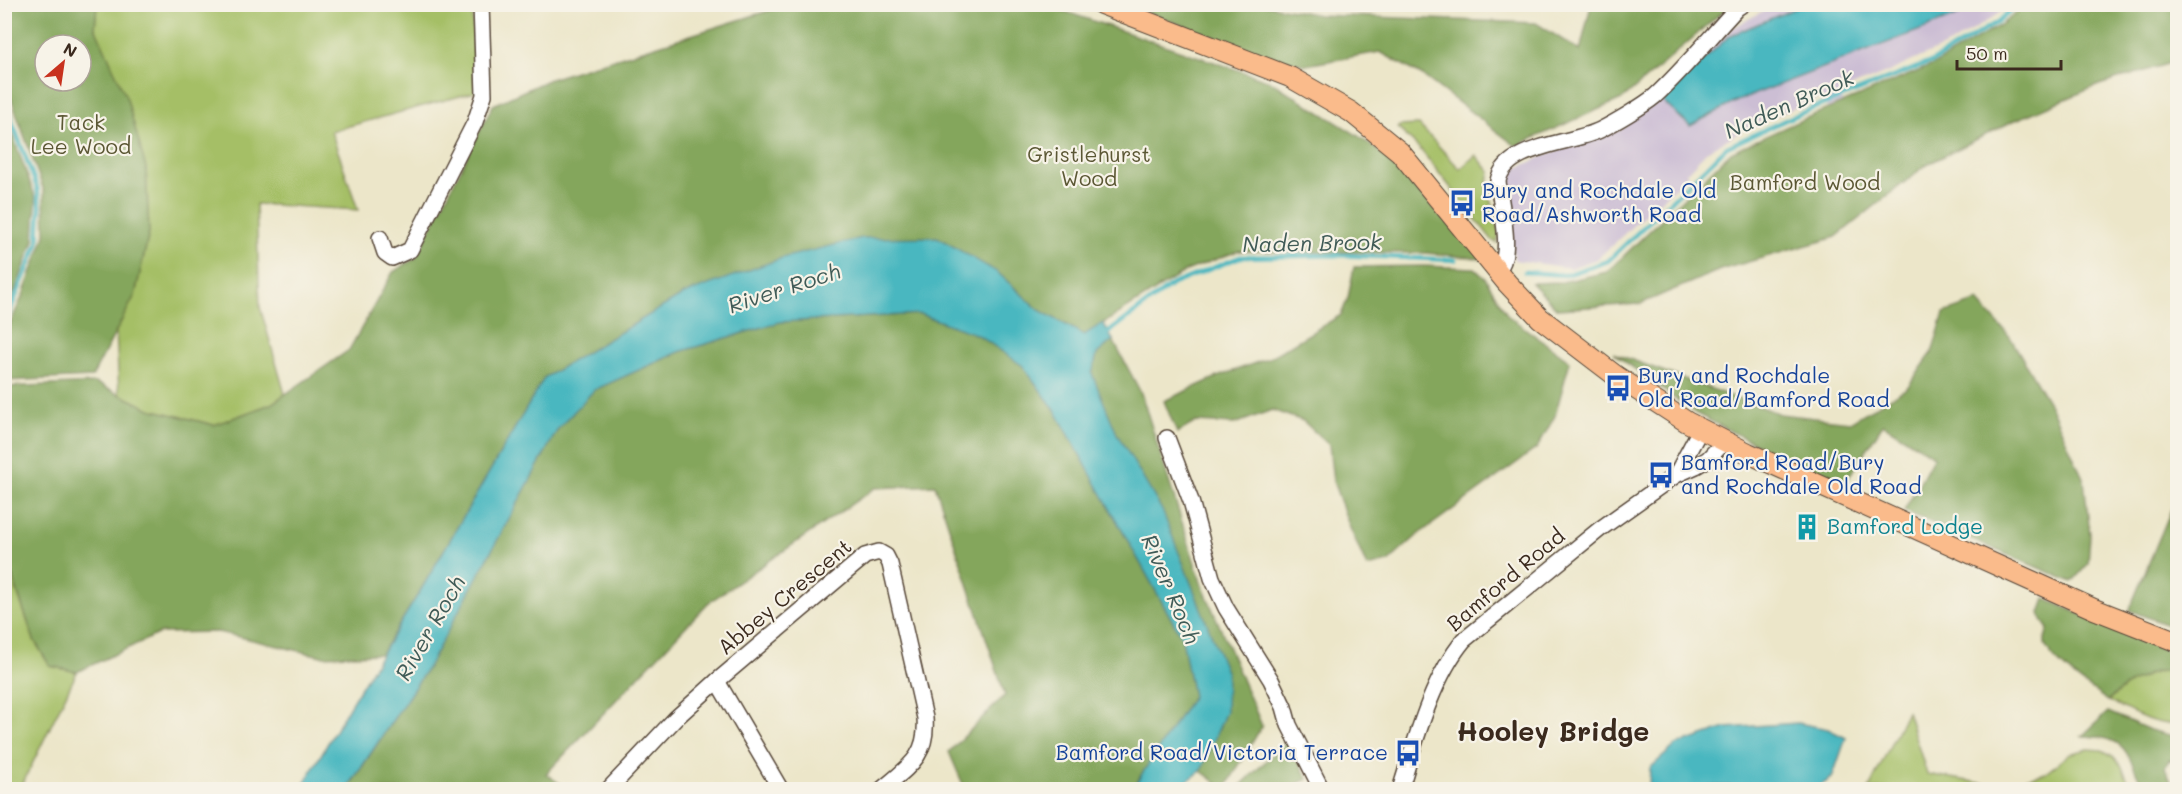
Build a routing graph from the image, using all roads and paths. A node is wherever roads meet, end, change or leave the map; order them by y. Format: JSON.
{"nodes":[{"id":1,"x":481,"y":4,"type":"edge"},
{"id":2,"x":1101,"y":4,"type":"edge"},
{"id":3,"x":1743,"y":4,"type":"edge"},
{"id":4,"x":380,"y":238,"type":"dead end"},
{"id":5,"x":1498,"y":270,"type":"junction"},
{"id":6,"x":1700,"y":430,"type":"junction"},
{"id":7,"x":1167,"y":438,"type":"dead end"},
{"id":8,"x":1724,"y":441,"type":"junction"},
{"id":9,"x":1677,"y":474,"type":"junction"},
{"id":10,"x":2178,"y":642,"type":"edge"},
{"id":11,"x":717,"y":681,"type":"junction"},
{"id":12,"x":608,"y":789,"type":"edge"},
{"id":13,"x":781,"y":789,"type":"edge"},
{"id":14,"x":881,"y":789,"type":"edge"},
{"id":15,"x":1322,"y":789,"type":"edge"},
{"id":16,"x":1400,"y":789,"type":"edge"}],
"edges":[{"from":1,"to":4,"type":"street"},
{"from":2,"to":5,"type":"main road"},
{"from":3,"to":5,"type":"street"},
{"from":5,"to":6,"type":"main road"},
{"from":6,"to":8,"type":"main road"},
{"from":6,"to":9,"type":"street","name":"Bamford Road"},
{"from":7,"to":15,"type":"street"},
{"from":8,"to":9,"type":"street","name":"Bamford Road"},
{"from":8,"to":10,"type":"main road"},
{"from":9,"to":16,"type":"street","name":"Bamford Road"},
{"from":11,"to":12,"type":"street","name":"Abbey Crescent"},
{"from":11,"to":13,"type":"street"},
{"from":11,"to":14,"type":"street","name":"Abbey Crescent"}]}
